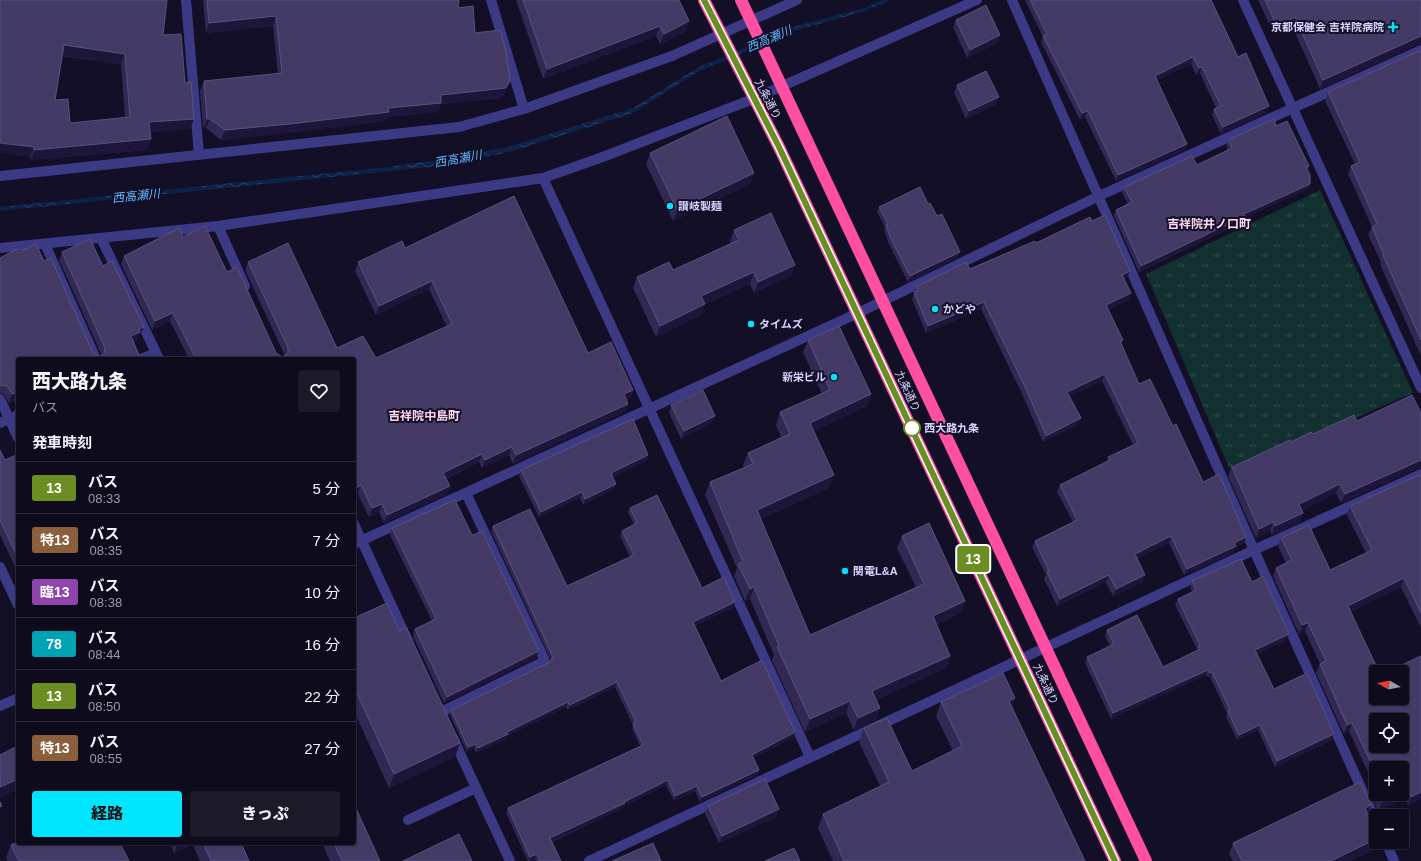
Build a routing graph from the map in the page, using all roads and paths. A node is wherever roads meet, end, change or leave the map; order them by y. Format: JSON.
{"nodes":[{"id":1,"x":186,"y":0,"type":"edge"},
{"id":2,"x":491,"y":0,"type":"edge"},
{"id":3,"x":704,"y":0,"type":"edge"},
{"id":4,"x":741,"y":0,"type":"edge"},
{"id":5,"x":797,"y":0,"type":"edge"},
{"id":6,"x":977,"y":0,"type":"edge"},
{"id":7,"x":1012,"y":0,"type":"edge"},
{"id":8,"x":1243,"y":0,"type":"edge"},
{"id":9,"x":751,"y":20,"type":"junction"},
{"id":10,"x":720,"y":33,"type":"junction"},
{"id":11,"x":1421,"y":50,"type":"edge"},
{"id":12,"x":779,"y":81,"type":"junction"},
{"id":13,"x":753,"y":99,"type":"junction"},
{"id":14,"x":1292,"y":108,"type":"junction"},
{"id":15,"x":524,"y":109,"type":"junction"},
{"id":16,"x":199,"y":155,"type":"junction"},
{"id":17,"x":0,"y":176,"type":"edge"},
{"id":18,"x":543,"y":178,"type":"junction"},
{"id":19,"x":1099,"y":196,"type":"junction"},
{"id":20,"x":218,"y":226,"type":"junction"},
{"id":21,"x":101,"y":238,"type":"junction"},
{"id":22,"x":44,"y":244,"type":"junction"},
{"id":23,"x":0,"y":248,"type":"edge"},
{"id":24,"x":250,"y":296,"type":"edge"},
{"id":25,"x":883,"y":301,"type":"junction"},
{"id":26,"x":858,"y":313,"type":"junction"},
{"id":27,"x":157,"y":356,"type":"edge"},
{"id":28,"x":95,"y":357,"type":"edge"},
{"id":29,"x":1421,"y":388,"type":"edge"},
{"id":30,"x":0,"y":399,"type":"edge"},
{"id":31,"x":649,"y":409,"type":"junction"},
{"id":32,"x":9,"y":419,"type":"edge"},
{"id":33,"x":16,"y":434,"type":"edge"},
{"id":34,"x":1421,"y":474,"type":"edge"},
{"id":35,"x":466,"y":493,"type":"junction"},
{"id":36,"x":358,"y":542,"type":"edge"},
{"id":37,"x":1254,"y":550,"type":"junction"},
{"id":38,"x":0,"y":567,"type":"edge"},
{"id":39,"x":16,"y":601,"type":"edge"},
{"id":40,"x":1045,"y":647,"type":"junction"},
{"id":41,"x":411,"y":648,"type":"edge"},
{"id":42,"x":1020,"y":659,"type":"junction"},
{"id":43,"x":16,"y":699,"type":"edge"},
{"id":44,"x":0,"y":706,"type":"edge"},
{"id":45,"x":810,"y":757,"type":"junction"},
{"id":46,"x":476,"y":788,"type":"junction"},
{"id":47,"x":1371,"y":809,"type":"edge"},
{"id":48,"x":408,"y":820,"type":"dead end"},
{"id":49,"x":1389,"y":849,"type":"edge"},
{"id":50,"x":510,"y":861,"type":"edge"},
{"id":51,"x":589,"y":861,"type":"edge"},
{"id":52,"x":1115,"y":861,"type":"edge"},
{"id":53,"x":1146,"y":861,"type":"edge"},
{"id":54,"x":1394,"y":861,"type":"edge"}],
"edges":[{"from":1,"to":16,"type":"street"},
{"from":2,"to":15,"type":"street"},
{"from":3,"to":10,"type":"highway","name":"九条通り"},
{"from":4,"to":9,"type":"highway","name":"九条通り"},
{"from":5,"to":9,"type":"street"},
{"from":6,"to":12,"type":"street"},
{"from":7,"to":19,"type":"street"},
{"from":8,"to":14,"type":"street"},
{"from":9,"to":10,"type":"street"},
{"from":9,"to":12,"type":"highway","name":"九条通り"},
{"from":10,"to":13,"type":"highway","name":"九条通り"},
{"from":10,"to":15,"type":"street"},
{"from":11,"to":14,"type":"street"},
{"from":12,"to":13,"type":"street"},
{"from":12,"to":25,"type":"highway","name":"九条通り"},
{"from":13,"to":18,"type":"street"},
{"from":13,"to":26,"type":"highway","name":"九条通り"},
{"from":14,"to":19,"type":"street"},
{"from":14,"to":29,"type":"street"},
{"from":15,"to":16,"type":"street"},
{"from":16,"to":17,"type":"street"},
{"from":18,"to":20,"type":"street"},
{"from":18,"to":31,"type":"street"},
{"from":19,"to":25,"type":"street"},
{"from":19,"to":37,"type":"street"},
{"from":20,"to":21,"type":"street"},
{"from":20,"to":24,"type":"street"},
{"from":21,"to":22,"type":"street"},
{"from":21,"to":27,"type":"street"},
{"from":22,"to":23,"type":"street"},
{"from":22,"to":28,"type":"street"},
{"from":25,"to":26,"type":"street"},
{"from":25,"to":40,"type":"highway","name":"九条通り"},
{"from":26,"to":31,"type":"street"},
{"from":26,"to":42,"type":"highway","name":"九条通り"},
{"from":30,"to":32,"type":"street"},
{"from":31,"to":35,"type":"street"},
{"from":31,"to":45,"type":"street"},
{"from":32,"to":33,"type":"street"},
{"from":34,"to":37,"type":"street"},
{"from":35,"to":36,"type":"street"},
{"from":35,"to":46,"type":"street"},
{"from":36,"to":41,"type":"street"},
{"from":37,"to":40,"type":"street"},
{"from":37,"to":47,"type":"street"},
{"from":38,"to":39,"type":"street"},
{"from":40,"to":42,"type":"street"},
{"from":40,"to":53,"type":"highway","name":"九条通り"},
{"from":42,"to":45,"type":"street"},
{"from":42,"to":52,"type":"highway","name":"九条通り"},
{"from":43,"to":44,"type":"street"},
{"from":45,"to":51,"type":"street"},
{"from":46,"to":48,"type":"street"},
{"from":46,"to":50,"type":"street"},
{"from":49,"to":54,"type":"street"}]}
